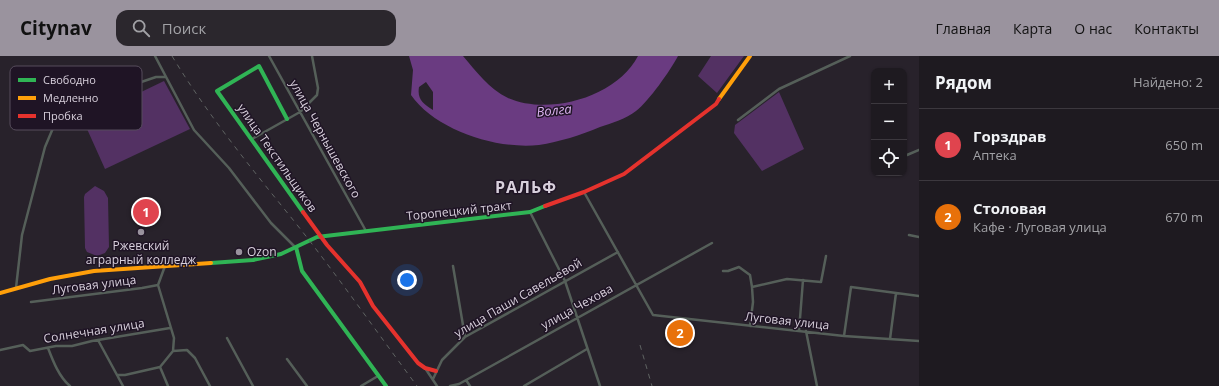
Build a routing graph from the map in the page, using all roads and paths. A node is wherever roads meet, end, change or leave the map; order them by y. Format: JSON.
{"nodes":[{"id":1,"x":155,"y":56,"type":"edge"},
{"id":2,"x":269,"y":56,"type":"edge"},
{"id":3,"x":312,"y":56,"type":"edge"},
{"id":4,"x":750,"y":56,"type":"edge"},
{"id":5,"x":850,"y":56,"type":"edge"},
{"id":6,"x":164,"y":77,"type":"junction"},
{"id":7,"x":142,"y":83,"type":"edge"},
{"id":8,"x":300,"y":112,"type":"junction"},
{"id":9,"x":287,"y":119,"type":"junction"},
{"id":10,"x":738,"y":120,"type":"dead end"},
{"id":11,"x":52,"y":130,"type":"edge"},
{"id":12,"x":252,"y":139,"type":"junction"},
{"id":13,"x":919,"y":150,"type":"edge"},
{"id":14,"x":908,"y":155,"type":"dead end"},
{"id":15,"x":584,"y":192,"type":"junction"},
{"id":16,"x":530,"y":212,"type":"junction"},
{"id":17,"x":366,"y":231,"type":"junction"},
{"id":18,"x":320,"y":236,"type":"junction"},
{"id":19,"x":909,"y":236,"type":"dead end"},
{"id":20,"x":919,"y":237,"type":"edge"},
{"id":21,"x":712,"y":243,"type":"dead end"},
{"id":22,"x":296,"y":247,"type":"junction"},
{"id":23,"x":618,"y":252,"type":"junction"},
{"id":24,"x":826,"y":256,"type":"dead end"},
{"id":25,"x":165,"y":266,"type":"junction"},
{"id":26,"x":454,"y":266,"type":"dead end"},
{"id":27,"x":723,"y":271,"type":"dead end"},
{"id":28,"x":803,"y":280,"type":"junction"},
{"id":29,"x":565,"y":281,"type":"junction"},
{"id":30,"x":637,"y":284,"type":"junction"},
{"id":31,"x":158,"y":285,"type":"junction"},
{"id":32,"x":752,"y":287,"type":"junction"},
{"id":33,"x":16,"y":288,"type":"junction"},
{"id":34,"x":0,"y":293,"type":"edge"},
{"id":35,"x":896,"y":293,"type":"junction"},
{"id":36,"x":919,"y":296,"type":"edge"},
{"id":37,"x":31,"y":302,"type":"dead end"},
{"id":38,"x":576,"y":318,"type":"junction"},
{"id":39,"x":750,"y":326,"type":"junction"},
{"id":40,"x":170,"y":328,"type":"junction"},
{"id":41,"x":800,"y":331,"type":"junction"},
{"id":42,"x":806,"y":332,"type":"junction"},
{"id":43,"x":844,"y":336,"type":"junction"},
{"id":44,"x":465,"y":337,"type":"junction"},
{"id":45,"x":227,"y":338,"type":"dead end"},
{"id":46,"x":890,"y":339,"type":"junction"},
{"id":47,"x":98,"y":340,"type":"junction"},
{"id":48,"x":919,"y":341,"type":"edge"},
{"id":49,"x":48,"y":348,"type":"junction"},
{"id":50,"x":588,"y":349,"type":"junction"},
{"id":51,"x":0,"y":350,"type":"edge"},
{"id":52,"x":173,"y":350,"type":"junction"},
{"id":53,"x":287,"y":359,"type":"dead end"},
{"id":54,"x":160,"y":367,"type":"junction"},
{"id":55,"x":425,"y":368,"type":"junction"},
{"id":56,"x":436,"y":371,"type":"junction"},
{"id":57,"x":117,"y":375,"type":"junction"},
{"id":58,"x":379,"y":376,"type":"junction"},
{"id":59,"x":433,"y":379,"type":"junction"},
{"id":60,"x":466,"y":380,"type":"junction"},
{"id":61,"x":70,"y":386,"type":"edge"},
{"id":62,"x":123,"y":386,"type":"edge"},
{"id":63,"x":168,"y":386,"type":"edge"},
{"id":64,"x":210,"y":386,"type":"edge"},
{"id":65,"x":253,"y":386,"type":"edge"},
{"id":66,"x":307,"y":386,"type":"edge"},
{"id":67,"x":361,"y":386,"type":"edge"},
{"id":68,"x":386,"y":386,"type":"edge"},
{"id":69,"x":437,"y":386,"type":"edge"},
{"id":70,"x":450,"y":386,"type":"edge"},
{"id":71,"x":470,"y":386,"type":"edge"},
{"id":72,"x":524,"y":386,"type":"edge"},
{"id":73,"x":600,"y":386,"type":"edge"},
{"id":74,"x":817,"y":386,"type":"edge"}],
"edges":[{"from":1,"to":6,"type":"street"},
{"from":2,"to":8,"type":"street","name":"улица Чернышевского"},
{"from":3,"to":8,"type":"street"},
{"from":4,"to":15,"type":"main road","name":"Торопецкий тракт"},
{"from":5,"to":10,"type":"street"},
{"from":6,"to":7,"type":"street"},
{"from":6,"to":22,"type":"street"},
{"from":8,"to":9,"type":"street"},
{"from":8,"to":17,"type":"street","name":"улица Чернышевского"},
{"from":9,"to":12,"type":"street"},
{"from":9,"to":12,"type":"main road","name":"улица Текстильщиков"},
{"from":11,"to":33,"type":"street"},
{"from":12,"to":18,"type":"main road","name":"улица Текстильщиков"},
{"from":13,"to":14,"type":"street"},
{"from":15,"to":16,"type":"main road","name":"Торопецкий тракт"},
{"from":15,"to":23,"type":"street"},
{"from":16,"to":17,"type":"main road","name":"Торопецкий тракт"},
{"from":16,"to":29,"type":"street"},
{"from":17,"to":18,"type":"main road","name":"Торопецкий тракт"},
{"from":18,"to":22,"type":"main road","name":"Торопецкий тракт"},
{"from":18,"to":55,"type":"main road"},
{"from":19,"to":20,"type":"street"},
{"from":21,"to":30,"type":"street","name":"улица Чехова"},
{"from":22,"to":25,"type":"main road"},
{"from":22,"to":58,"type":"main road"},
{"from":23,"to":29,"type":"street","name":"улица Паши Савельевой"},
{"from":23,"to":30,"type":"street"},
{"from":24,"to":28,"type":"street"},
{"from":25,"to":31,"type":"street"},
{"from":25,"to":33,"type":"main road"},
{"from":26,"to":44,"type":"street"},
{"from":27,"to":32,"type":"street"},
{"from":28,"to":32,"type":"street"},
{"from":28,"to":41,"type":"street"},
{"from":29,"to":38,"type":"street"},
{"from":29,"to":44,"type":"street","name":"улица Паши Савельевой"},
{"from":30,"to":38,"type":"street","name":"улица Чехова"},
{"from":30,"to":39,"type":"street","name":"Луговая улица"},
{"from":31,"to":37,"type":"street","name":"Луговая улица"},
{"from":31,"to":40,"type":"street"},
{"from":32,"to":39,"type":"street"},
{"from":33,"to":34,"type":"main road"},
{"from":35,"to":36,"type":"street"},
{"from":35,"to":43,"type":"street"},
{"from":35,"to":46,"type":"street"},
{"from":38,"to":50,"type":"street"},
{"from":38,"to":60,"type":"street","name":"улица Чехова"},
{"from":39,"to":41,"type":"street","name":"Луговая улица"},
{"from":40,"to":47,"type":"street","name":"Солнечная улица"},
{"from":40,"to":52,"type":"street"},
{"from":41,"to":42,"type":"street","name":"Луговая улица"},
{"from":42,"to":43,"type":"street","name":"Луговая улица"},
{"from":42,"to":74,"type":"street"},
{"from":43,"to":46,"type":"street","name":"Луговая улица"},
{"from":44,"to":56,"type":"street","name":"улица Паши Савельевой"},
{"from":45,"to":65,"type":"street"},
{"from":46,"to":48,"type":"street","name":"Луговая улица"},
{"from":47,"to":49,"type":"street","name":"Солнечная улица"},
{"from":47,"to":57,"type":"street"},
{"from":49,"to":51,"type":"street","name":"Солнечная улица"},
{"from":49,"to":61,"type":"street"},
{"from":50,"to":72,"type":"street"},
{"from":50,"to":73,"type":"street"},
{"from":52,"to":54,"type":"street"},
{"from":52,"to":64,"type":"street"},
{"from":53,"to":66,"type":"street"},
{"from":54,"to":57,"type":"street"},
{"from":54,"to":63,"type":"street"},
{"from":55,"to":56,"type":"main road"},
{"from":55,"to":59,"type":"street"},
{"from":56,"to":59,"type":"street","name":"улица Паши Савельевой"},
{"from":57,"to":62,"type":"street"},
{"from":58,"to":67,"type":"street"},
{"from":58,"to":68,"type":"main road"},
{"from":59,"to":69,"type":"street"},
{"from":60,"to":70,"type":"street","name":"улица Чехова"},
{"from":60,"to":71,"type":"street"}]}
